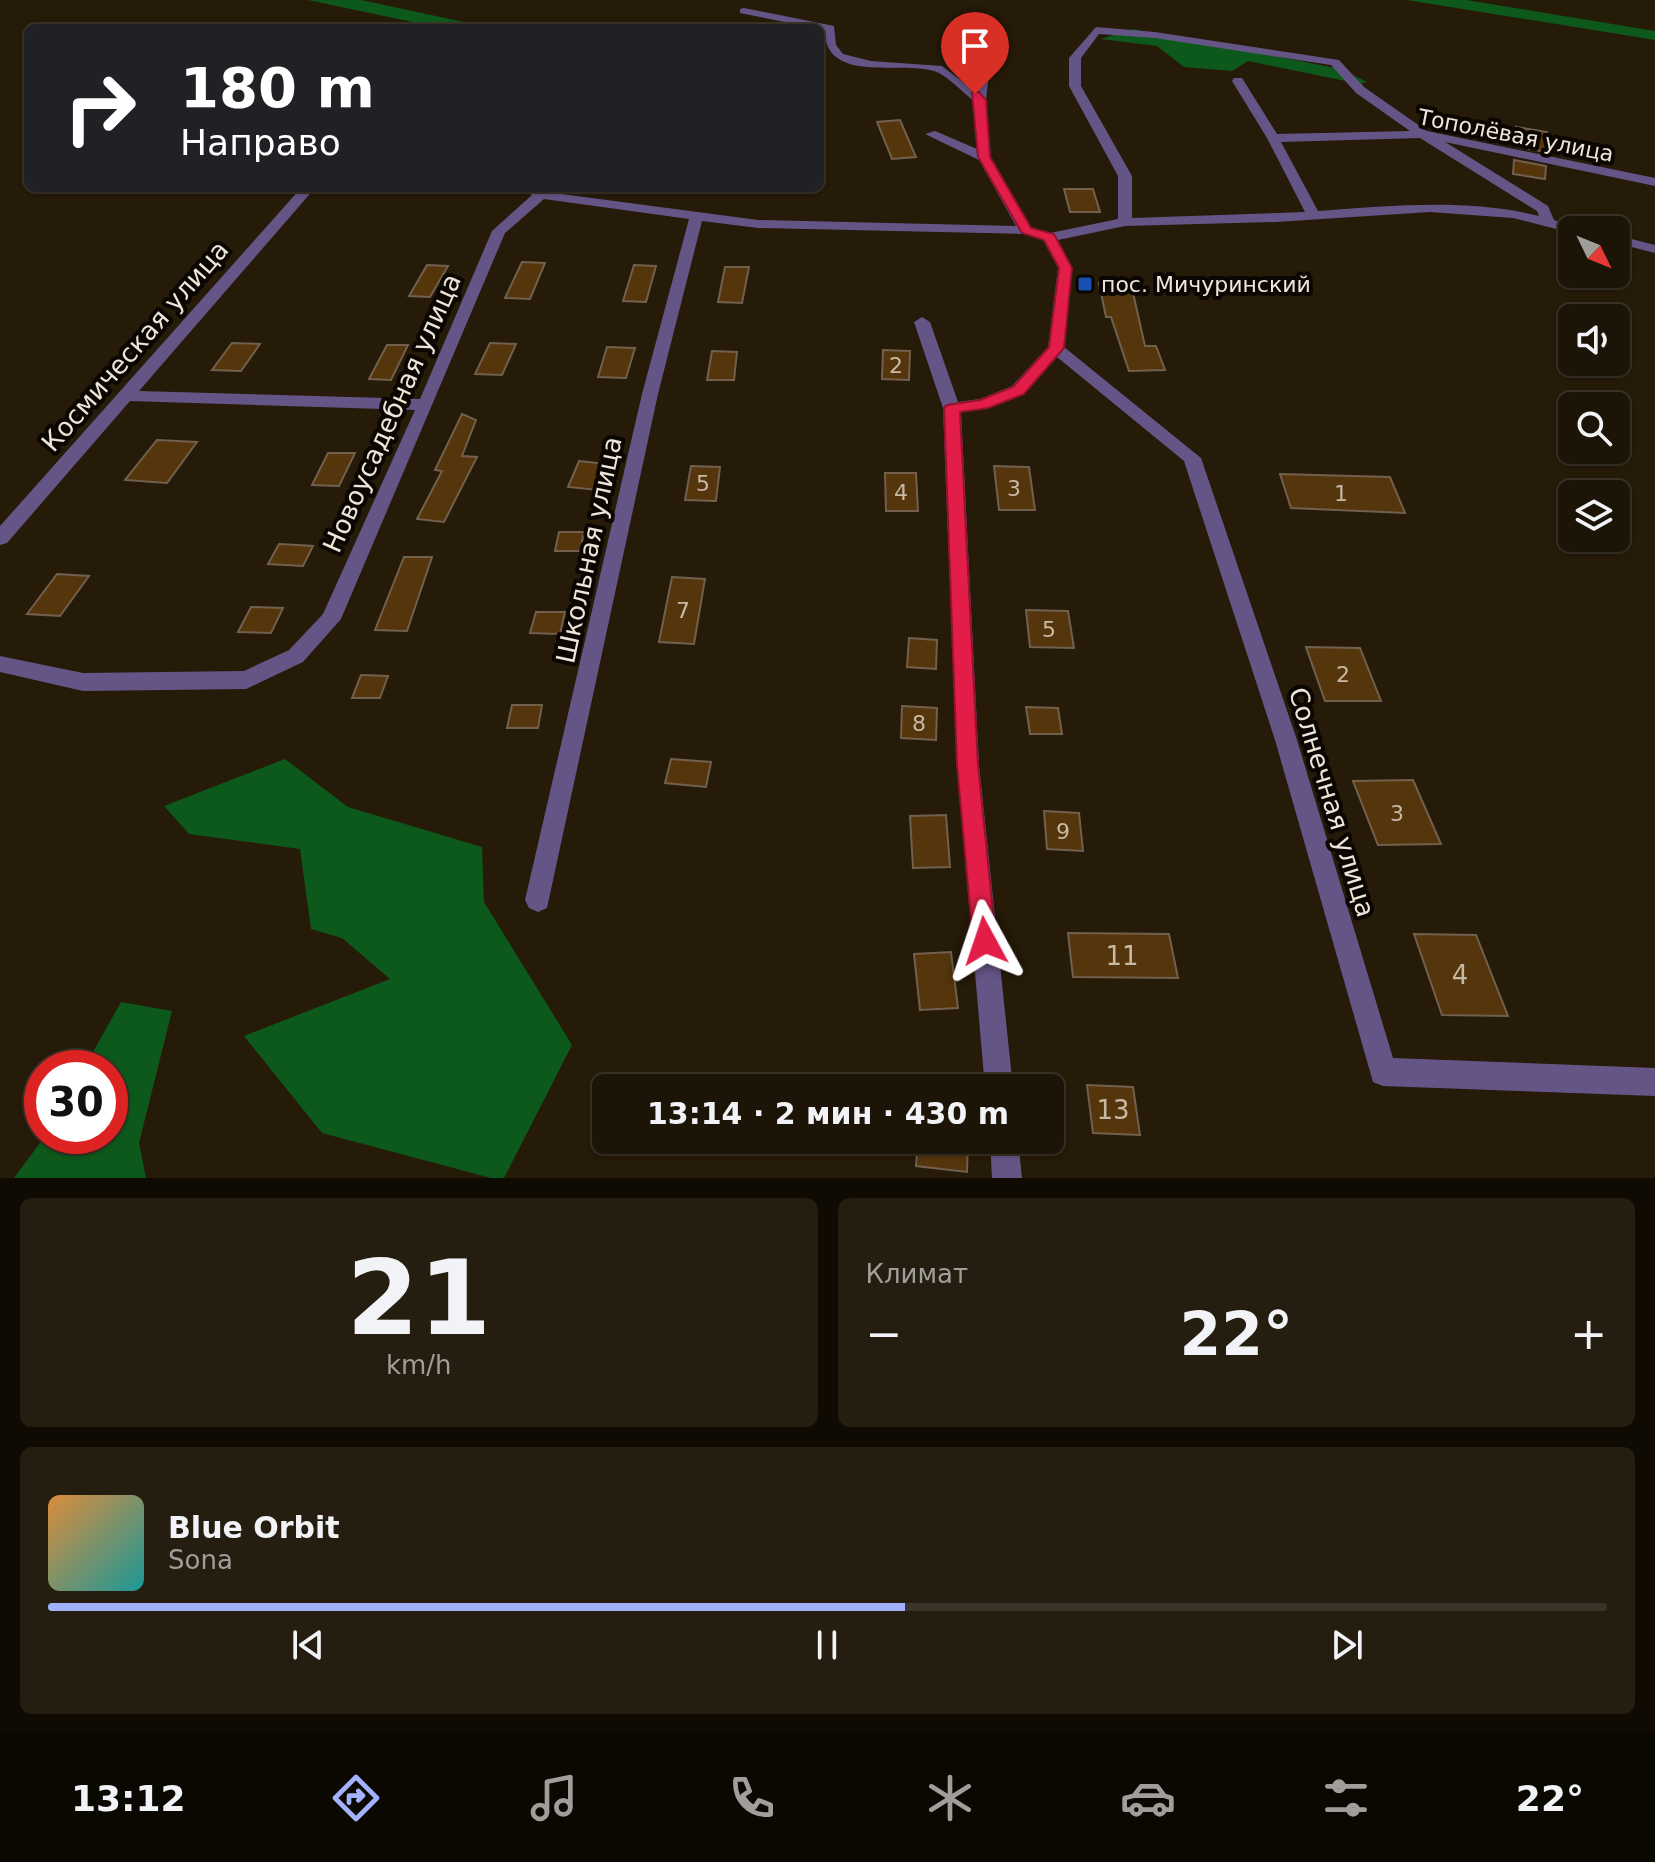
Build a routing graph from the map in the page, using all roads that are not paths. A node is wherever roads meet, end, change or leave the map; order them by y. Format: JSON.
{"nodes":[{"id":1,"x":744,"y":11,"type":"dead end"},
{"id":2,"x":810,"y":24,"type":"edge"},
{"id":3,"x":824,"y":27,"type":"edge"},
{"id":4,"x":987,"y":56,"type":"dead end"},
{"id":5,"x":1238,"y":81,"type":"dead end"},
{"id":6,"x":980,"y":100,"type":"junction"},
{"id":7,"x":931,"y":134,"type":"dead end"},
{"id":8,"x":1423,"y":134,"type":"junction"},
{"id":9,"x":1273,"y":138,"type":"junction"},
{"id":10,"x":984,"y":157,"type":"junction"},
{"id":11,"x":1655,"y":182,"type":"edge"},
{"id":12,"x":304,"y":192,"type":"edge"},
{"id":13,"x":531,"y":192,"type":"edge"},
{"id":14,"x":539,"y":192,"type":"edge"},
{"id":15,"x":697,"y":214,"type":"junction"},
{"id":16,"x":1314,"y":216,"type":"junction"},
{"id":17,"x":1125,"y":222,"type":"junction"},
{"id":18,"x":1548,"y":223,"type":"junction"},
{"id":19,"x":1558,"y":225,"type":"edge"},
{"id":20,"x":1026,"y":230,"type":"junction"},
{"id":21,"x":1049,"y":237,"type":"junction"},
{"id":22,"x":1630,"y":243,"type":"edge"},
{"id":23,"x":1655,"y":249,"type":"edge"},
{"id":24,"x":922,"y":322,"type":"dead end"},
{"id":25,"x":1056,"y":348,"type":"junction"},
{"id":26,"x":125,"y":396,"type":"junction"},
{"id":27,"x":426,"y":405,"type":"junction"},
{"id":28,"x":952,"y":408,"type":"junction"},
{"id":29,"x":0,"y":538,"type":"edge"},
{"id":30,"x":0,"y":664,"type":"edge"},
{"id":31,"x":538,"y":900,"type":"dead end"},
{"id":32,"x":998,"y":1074,"type":"edge"},
{"id":33,"x":1655,"y":1082,"type":"edge"},
{"id":34,"x":1005,"y":1154,"type":"edge"},
{"id":35,"x":1007,"y":1178,"type":"edge"}],
"edges":[{"from":1,"to":2,"type":"street"},
{"from":3,"to":6,"type":"street"},
{"from":4,"to":6,"type":"street"},
{"from":5,"to":9,"type":"street"},
{"from":6,"to":10,"type":"street"},
{"from":7,"to":10,"type":"street"},
{"from":8,"to":9,"type":"street","name":"Тополёвая улица"},
{"from":8,"to":11,"type":"street","name":"Тополёвая улица"},
{"from":8,"to":17,"type":"street"},
{"from":8,"to":18,"type":"street"},
{"from":9,"to":16,"type":"street"},
{"from":10,"to":20,"type":"street"},
{"from":12,"to":26,"type":"street","name":"Космическая улица"},
{"from":13,"to":27,"type":"street","name":"Новоусадебная улица"},
{"from":14,"to":15,"type":"street"},
{"from":15,"to":20,"type":"street"},
{"from":15,"to":31,"type":"street","name":"Школьная улица"},
{"from":16,"to":17,"type":"street"},
{"from":16,"to":18,"type":"street"},
{"from":17,"to":21,"type":"street"},
{"from":18,"to":19,"type":"street"},
{"from":20,"to":21,"type":"street"},
{"from":21,"to":25,"type":"street"},
{"from":22,"to":23,"type":"street"},
{"from":24,"to":28,"type":"street"},
{"from":25,"to":28,"type":"street"},
{"from":25,"to":33,"type":"street","name":"Солнечная улица"},
{"from":26,"to":27,"type":"street"},
{"from":26,"to":29,"type":"street","name":"Космическая улица"},
{"from":27,"to":30,"type":"street","name":"Новоусадебная улица"},
{"from":28,"to":32,"type":"street"},
{"from":34,"to":35,"type":"street"}]}
